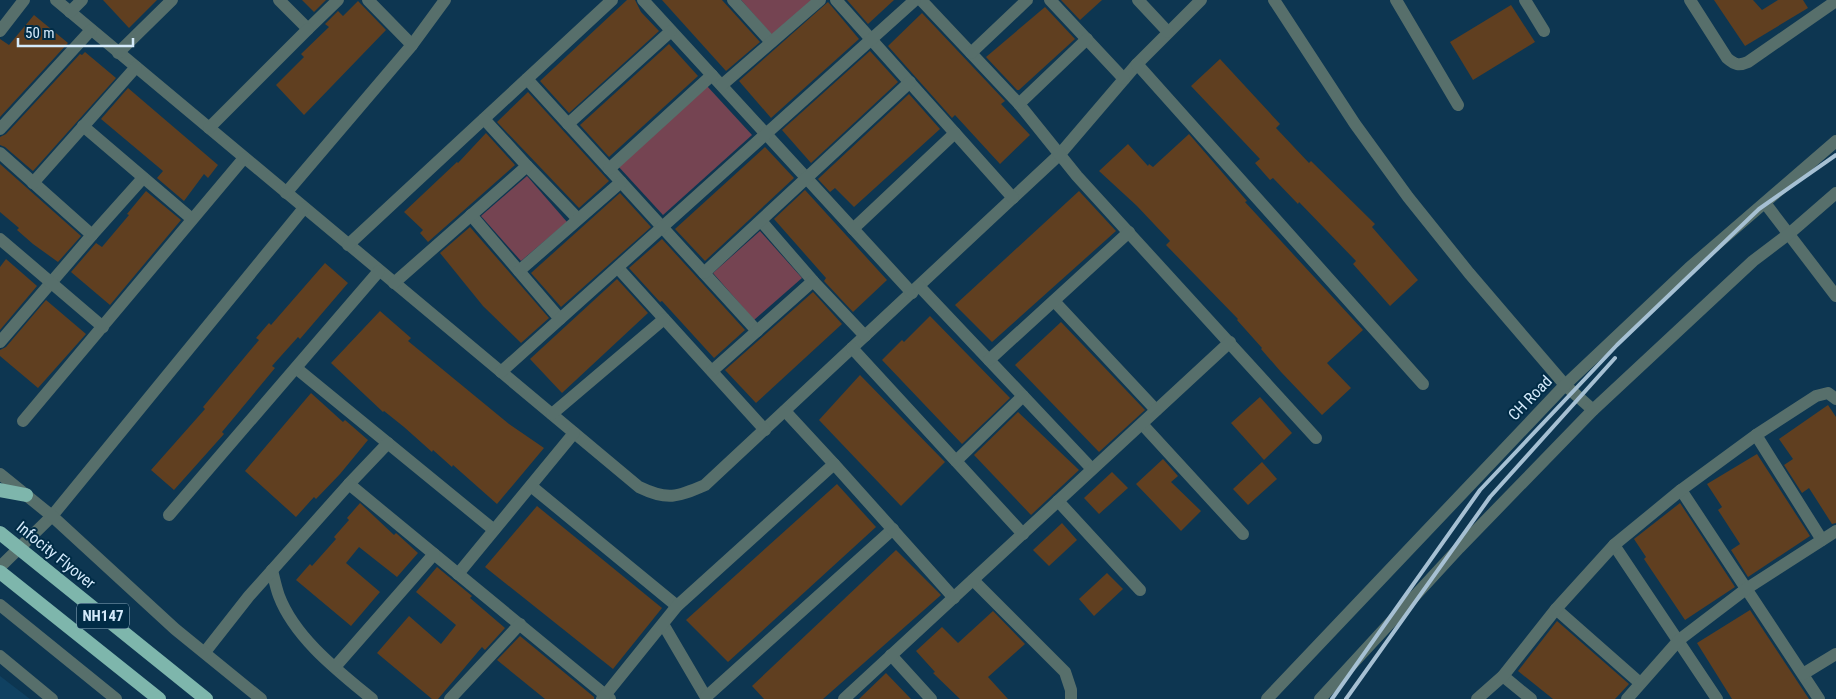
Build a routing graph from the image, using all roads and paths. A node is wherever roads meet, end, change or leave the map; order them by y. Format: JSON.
{"nodes":[{"id":1,"x":24,"y":0,"type":"edge"},
{"id":2,"x":56,"y":0,"type":"edge"},
{"id":3,"x":82,"y":0,"type":"edge"},
{"id":4,"x":172,"y":0,"type":"edge"},
{"id":5,"x":279,"y":0,"type":"edge"},
{"id":6,"x":338,"y":0,"type":"edge"},
{"id":7,"x":368,"y":0,"type":"edge"},
{"id":8,"x":444,"y":0,"type":"edge"},
{"id":9,"x":612,"y":0,"type":"edge"},
{"id":10,"x":643,"y":0,"type":"edge"},
{"id":11,"x":733,"y":0,"type":"edge"},
{"id":12,"x":820,"y":0,"type":"edge"},
{"id":13,"x":836,"y":0,"type":"edge"},
{"id":14,"x":916,"y":0,"type":"edge"},
{"id":15,"x":921,"y":0,"type":"edge"},
{"id":16,"x":1027,"y":0,"type":"edge"},
{"id":17,"x":1050,"y":0,"type":"edge"},
{"id":18,"x":1138,"y":0,"type":"edge"},
{"id":19,"x":1201,"y":0,"type":"edge"},
{"id":20,"x":1274,"y":0,"type":"edge"},
{"id":21,"x":1396,"y":0,"type":"edge"},
{"id":22,"x":1524,"y":0,"type":"edge"},
{"id":23,"x":1690,"y":0,"type":"edge"},
{"id":24,"x":1836,"y":0,"type":"edge"},
{"id":25,"x":1819,"y":5,"type":"edge"},
{"id":26,"x":70,"y":12,"type":"junction"},
{"id":27,"x":308,"y":29,"type":"junction"},
{"id":28,"x":91,"y":30,"type":"junction"},
{"id":29,"x":671,"y":30,"type":"junction"},
{"id":30,"x":0,"y":31,"type":"edge"},
{"id":31,"x":1168,"y":32,"type":"junction"},
{"id":32,"x":1544,"y":32,"type":"dead end"},
{"id":33,"x":1087,"y":39,"type":"junction"},
{"id":34,"x":872,"y":40,"type":"junction"},
{"id":35,"x":771,"y":42,"type":"junction"},
{"id":36,"x":412,"y":45,"type":"junction"},
{"id":37,"x":118,"y":53,"type":"junction"},
{"id":38,"x":971,"y":53,"type":"junction"},
{"id":39,"x":1137,"y":64,"type":"junction"},
{"id":40,"x":136,"y":68,"type":"junction"},
{"id":41,"x":712,"y":75,"type":"junction"},
{"id":42,"x":527,"y":79,"type":"junction"},
{"id":43,"x":1124,"y":80,"type":"junction"},
{"id":44,"x":910,"y":82,"type":"junction"},
{"id":45,"x":722,"y":85,"type":"junction"},
{"id":46,"x":1019,"y":104,"type":"junction"},
{"id":47,"x":1458,"y":105,"type":"dead end"},
{"id":48,"x":484,"y":119,"type":"junction"},
{"id":49,"x":568,"y":124,"type":"junction"},
{"id":50,"x":84,"y":126,"type":"junction"},
{"id":51,"x":209,"y":128,"type":"junction"},
{"id":52,"x":0,"y":129,"type":"edge"},
{"id":53,"x":955,"y":132,"type":"junction"},
{"id":54,"x":767,"y":135,"type":"junction"},
{"id":55,"x":1836,"y":142,"type":"edge"},
{"id":56,"x":0,"y":154,"type":"edge"},
{"id":57,"x":1060,"y":154,"type":"junction"},
{"id":58,"x":244,"y":158,"type":"junction"},
{"id":59,"x":527,"y":166,"type":"junction"},
{"id":60,"x":609,"y":169,"type":"junction"},
{"id":61,"x":143,"y":178,"type":"junction"},
{"id":62,"x":807,"y":178,"type":"junction"},
{"id":63,"x":621,"y":182,"type":"junction"},
{"id":64,"x":33,"y":183,"type":"junction"},
{"id":65,"x":286,"y":193,"type":"junction"},
{"id":66,"x":1836,"y":193,"type":"edge"},
{"id":67,"x":1013,"y":198,"type":"junction"},
{"id":68,"x":1765,"y":203,"type":"junction"},
{"id":69,"x":304,"y":208,"type":"junction"},
{"id":70,"x":471,"y":215,"type":"junction"},
{"id":71,"x":192,"y":219,"type":"junction"},
{"id":72,"x":578,"y":219,"type":"junction"},
{"id":73,"x":761,"y":221,"type":"junction"},
{"id":74,"x":663,"y":227,"type":"junction"},
{"id":75,"x":853,"y":229,"type":"junction"},
{"id":76,"x":1129,"y":232,"type":"junction"},
{"id":77,"x":1790,"y":233,"type":"junction"},
{"id":78,"x":92,"y":235,"type":"junction"},
{"id":79,"x":1,"y":241,"type":"edge"},
{"id":80,"x":348,"y":245,"type":"junction"},
{"id":81,"x":618,"y":268,"type":"junction"},
{"id":82,"x":379,"y":271,"type":"junction"},
{"id":83,"x":519,"y":272,"type":"junction"},
{"id":84,"x":704,"y":273,"type":"junction"},
{"id":85,"x":813,"y":281,"type":"junction"},
{"id":86,"x":50,"y":282,"type":"junction"},
{"id":87,"x":394,"y":283,"type":"junction"},
{"id":88,"x":915,"y":289,"type":"junction"},
{"id":89,"x":1836,"y":296,"type":"edge"},
{"id":90,"x":1054,"y":301,"type":"junction"},
{"id":91,"x":560,"y":319,"type":"junction"},
{"id":92,"x":664,"y":319,"type":"junction"},
{"id":93,"x":103,"y":327,"type":"junction"},
{"id":94,"x":757,"y":331,"type":"junction"},
{"id":95,"x":865,"y":336,"type":"junction"},
{"id":96,"x":0,"y":342,"type":"edge"},
{"id":97,"x":1230,"y":342,"type":"junction"},
{"id":98,"x":852,"y":348,"type":"junction"},
{"id":99,"x":989,"y":360,"type":"junction"},
{"id":100,"x":296,"y":368,"type":"junction"},
{"id":101,"x":712,"y":371,"type":"junction"},
{"id":102,"x":501,"y":372,"type":"junction"},
{"id":103,"x":1424,"y":384,"type":"dead end"},
{"id":104,"x":1566,"y":385,"type":"junction"},
{"id":105,"x":1023,"y":396,"type":"junction"},
{"id":106,"x":1836,"y":399,"type":"edge"},
{"id":107,"x":1156,"y":410,"type":"junction"},
{"id":108,"x":1593,"y":410,"type":"junction"},
{"id":109,"x":785,"y":411,"type":"junction"},
{"id":110,"x":552,"y":414,"type":"junction"},
{"id":111,"x":23,"y":421,"type":"dead end"},
{"id":112,"x":1142,"y":424,"type":"junction"},
{"id":113,"x":765,"y":430,"type":"junction"},
{"id":114,"x":574,"y":433,"type":"junction"},
{"id":115,"x":1756,"y":435,"type":"junction"},
{"id":116,"x":1316,"y":438,"type":"dead end"},
{"id":117,"x":388,"y":443,"type":"junction"},
{"id":118,"x":956,"y":461,"type":"junction"},
{"id":119,"x":834,"y":464,"type":"junction"},
{"id":120,"x":1092,"y":469,"type":"junction"},
{"id":121,"x":0,"y":474,"type":"edge"},
{"id":122,"x":349,"y":484,"type":"junction"},
{"id":123,"x":531,"y":486,"type":"junction"},
{"id":124,"x":0,"y":490,"type":"edge"},
{"id":125,"x":1681,"y":490,"type":"junction"},
{"id":126,"x":26,"y":495,"type":"junction"},
{"id":127,"x":1058,"y":501,"type":"junction"},
{"id":128,"x":169,"y":515,"type":"dead end"},
{"id":129,"x":52,"y":516,"type":"junction"},
{"id":130,"x":892,"y":529,"type":"junction"},
{"id":131,"x":494,"y":530,"type":"junction"},
{"id":132,"x":1836,"y":531,"type":"edge"},
{"id":133,"x":0,"y":533,"type":"edge"},
{"id":134,"x":1023,"y":534,"type":"junction"},
{"id":135,"x":1242,"y":534,"type":"dead end"},
{"id":136,"x":1822,"y":540,"type":"junction"},
{"id":137,"x":1614,"y":545,"type":"junction"},
{"id":138,"x":434,"y":554,"type":"junction"},
{"id":139,"x":0,"y":567,"type":"edge"},
{"id":140,"x":272,"y":570,"type":"junction"},
{"id":141,"x":0,"y":572,"type":"edge"},
{"id":142,"x":458,"y":574,"type":"junction"},
{"id":143,"x":973,"y":580,"type":"junction"},
{"id":144,"x":1746,"y":588,"type":"junction"},
{"id":145,"x":1140,"y":590,"type":"dead end"},
{"id":146,"x":954,"y":598,"type":"junction"},
{"id":147,"x":0,"y":605,"type":"edge"},
{"id":148,"x":677,"y":606,"type":"junction"},
{"id":149,"x":1556,"y":610,"type":"junction"},
{"id":150,"x":520,"y":624,"type":"junction"},
{"id":151,"x":663,"y":624,"type":"junction"},
{"id":152,"x":1679,"y":640,"type":"junction"},
{"id":153,"x":205,"y":652,"type":"junction"},
{"id":154,"x":1836,"y":654,"type":"edge"},
{"id":155,"x":891,"y":655,"type":"junction"},
{"id":156,"x":0,"y":656,"type":"edge"},
{"id":157,"x":335,"y":667,"type":"junction"},
{"id":158,"x":1803,"y":674,"type":"junction"},
{"id":159,"x":1503,"y":676,"type":"junction"},
{"id":160,"x":1640,"y":683,"type":"junction"},
{"id":161,"x":606,"y":698,"type":"edge"},
{"id":162,"x":706,"y":698,"type":"edge"},
{"id":163,"x":52,"y":699,"type":"edge"},
{"id":164,"x":116,"y":699,"type":"edge"},
{"id":165,"x":159,"y":699,"type":"edge"},
{"id":166,"x":206,"y":699,"type":"edge"},
{"id":167,"x":261,"y":699,"type":"edge"},
{"id":168,"x":372,"y":699,"type":"edge"},
{"id":169,"x":450,"y":699,"type":"edge"},
{"id":170,"x":844,"y":699,"type":"edge"},
{"id":171,"x":931,"y":699,"type":"edge"},
{"id":172,"x":1071,"y":699,"type":"edge"},
{"id":173,"x":1267,"y":699,"type":"edge"},
{"id":174,"x":1320,"y":699,"type":"edge"},
{"id":175,"x":1477,"y":699,"type":"edge"},
{"id":176,"x":1531,"y":699,"type":"edge"},
{"id":177,"x":1627,"y":699,"type":"edge"},
{"id":178,"x":1717,"y":699,"type":"edge"},
{"id":179,"x":1819,"y":699,"type":"edge"}],
"edges":[{"from":1,"to":30,"type":"street"},
{"from":2,"to":26,"type":"street"},
{"from":3,"to":26,"type":"street"},
{"from":4,"to":37,"type":"street"},
{"from":5,"to":27,"type":"street"},
{"from":6,"to":27,"type":"street"},
{"from":7,"to":36,"type":"street"},
{"from":8,"to":36,"type":"street"},
{"from":9,"to":42,"type":"street"},
{"from":10,"to":29,"type":"street"},
{"from":11,"to":35,"type":"street"},
{"from":12,"to":35,"type":"street"},
{"from":13,"to":34,"type":"street"},
{"from":14,"to":34,"type":"street"},
{"from":15,"to":38,"type":"street"},
{"from":16,"to":38,"type":"street"},
{"from":17,"to":33,"type":"street"},
{"from":18,"to":31,"type":"street"},
{"from":19,"to":31,"type":"street"},
{"from":20,"to":104,"type":"street"},
{"from":21,"to":47,"type":"street"},
{"from":22,"to":32,"type":"street"},
{"from":23,"to":25,"type":"street"},
{"from":24,"to":25,"type":"street"},
{"from":26,"to":28,"type":"street"},
{"from":27,"to":51,"type":"street"},
{"from":28,"to":37,"type":"street"},
{"from":28,"to":52,"type":"street"},
{"from":29,"to":41,"type":"street"},
{"from":29,"to":49,"type":"street"},
{"from":31,"to":39,"type":"street"},
{"from":33,"to":43,"type":"street"},
{"from":33,"to":46,"type":"street"},
{"from":34,"to":44,"type":"street"},
{"from":34,"to":54,"type":"street"},
{"from":35,"to":45,"type":"street"},
{"from":36,"to":65,"type":"street"},
{"from":37,"to":40,"type":"street"},
{"from":38,"to":46,"type":"street"},
{"from":39,"to":43,"type":"street"},
{"from":39,"to":103,"type":"street"},
{"from":40,"to":50,"type":"street"},
{"from":40,"to":51,"type":"street"},
{"from":41,"to":45,"type":"street"},
{"from":41,"to":60,"type":"street"},
{"from":42,"to":48,"type":"street"},
{"from":42,"to":49,"type":"street"},
{"from":43,"to":57,"type":"street"},
{"from":44,"to":53,"type":"street"},
{"from":44,"to":62,"type":"street"},
{"from":45,"to":54,"type":"street"},
{"from":46,"to":57,"type":"street"},
{"from":48,"to":59,"type":"street"},
{"from":48,"to":80,"type":"street"},
{"from":49,"to":60,"type":"street"},
{"from":50,"to":61,"type":"street"},
{"from":50,"to":64,"type":"street"},
{"from":51,"to":58,"type":"street"},
{"from":53,"to":67,"type":"street"},
{"from":53,"to":75,"type":"street"},
{"from":54,"to":62,"type":"street"},
{"from":54,"to":74,"type":"street"},
{"from":55,"to":68,"type":"street","name":"CH Road"},
{"from":56,"to":64,"type":"street"},
{"from":57,"to":67,"type":"street"},
{"from":57,"to":76,"type":"street"},
{"from":58,"to":65,"type":"street"},
{"from":58,"to":71,"type":"street"},
{"from":59,"to":70,"type":"street"},
{"from":59,"to":72,"type":"street"},
{"from":60,"to":63,"type":"street"},
{"from":61,"to":71,"type":"street"},
{"from":61,"to":78,"type":"street"},
{"from":62,"to":73,"type":"street"},
{"from":62,"to":75,"type":"street"},
{"from":63,"to":72,"type":"street"},
{"from":63,"to":74,"type":"street"},
{"from":64,"to":78,"type":"street"},
{"from":65,"to":69,"type":"street"},
{"from":66,"to":77,"type":"street"},
{"from":67,"to":88,"type":"street"},
{"from":68,"to":77,"type":"street"},
{"from":68,"to":104,"type":"street","name":"CH Road"},
{"from":69,"to":80,"type":"street"},
{"from":69,"to":129,"type":"street"},
{"from":70,"to":83,"type":"street"},
{"from":70,"to":87,"type":"street"},
{"from":71,"to":93,"type":"street"},
{"from":72,"to":83,"type":"street"},
{"from":73,"to":84,"type":"street"},
{"from":73,"to":85,"type":"street"},
{"from":74,"to":81,"type":"street"},
{"from":74,"to":84,"type":"street"},
{"from":75,"to":88,"type":"street"},
{"from":76,"to":90,"type":"street"},
{"from":76,"to":97,"type":"street"},
{"from":77,"to":89,"type":"street"},
{"from":77,"to":108,"type":"street"},
{"from":78,"to":86,"type":"street"},
{"from":79,"to":86,"type":"street"},
{"from":80,"to":82,"type":"street"},
{"from":81,"to":91,"type":"street"},
{"from":81,"to":92,"type":"street"},
{"from":82,"to":87,"type":"street"},
{"from":82,"to":100,"type":"street"},
{"from":83,"to":91,"type":"street"},
{"from":84,"to":94,"type":"street"},
{"from":85,"to":94,"type":"street"},
{"from":85,"to":95,"type":"street"},
{"from":86,"to":93,"type":"street"},
{"from":86,"to":96,"type":"street"},
{"from":87,"to":102,"type":"street"},
{"from":88,"to":95,"type":"street"},
{"from":88,"to":99,"type":"street"},
{"from":90,"to":99,"type":"street"},
{"from":90,"to":107,"type":"street"},
{"from":91,"to":102,"type":"street"},
{"from":92,"to":101,"type":"street"},
{"from":92,"to":110,"type":"street"},
{"from":93,"to":111,"type":"street"},
{"from":94,"to":101,"type":"street"},
{"from":95,"to":98,"type":"street"},
{"from":97,"to":107,"type":"street"},
{"from":97,"to":116,"type":"street"},
{"from":98,"to":109,"type":"street"},
{"from":98,"to":118,"type":"street"},
{"from":99,"to":105,"type":"street"},
{"from":100,"to":117,"type":"street"},
{"from":100,"to":128,"type":"street"},
{"from":101,"to":113,"type":"street"},
{"from":102,"to":110,"type":"street"},
{"from":104,"to":108,"type":"street"},
{"from":104,"to":173,"type":"street","name":"CH Road"},
{"from":105,"to":118,"type":"street"},
{"from":105,"to":120,"type":"street"},
{"from":106,"to":115,"type":"street"},
{"from":107,"to":112,"type":"street"},
{"from":108,"to":174,"type":"street"},
{"from":109,"to":113,"type":"street"},
{"from":109,"to":119,"type":"street"},
{"from":110,"to":114,"type":"street"},
{"from":112,"to":120,"type":"street"},
{"from":112,"to":135,"type":"street"},
{"from":113,"to":114,"type":"street"},
{"from":114,"to":123,"type":"street"},
{"from":115,"to":125,"type":"street"},
{"from":115,"to":136,"type":"street"},
{"from":117,"to":122,"type":"street"},
{"from":117,"to":131,"type":"street"},
{"from":118,"to":134,"type":"street"},
{"from":119,"to":130,"type":"street"},
{"from":119,"to":148,"type":"street"},
{"from":120,"to":127,"type":"street"},
{"from":121,"to":126,"type":"street"},
{"from":122,"to":138,"type":"street"},
{"from":122,"to":140,"type":"street"},
{"from":123,"to":131,"type":"street"},
{"from":123,"to":148,"type":"street"},
{"from":124,"to":126,"type":"highway"},
{"from":125,"to":137,"type":"street"},
{"from":125,"to":144,"type":"street"},
{"from":126,"to":129,"type":"street"},
{"from":127,"to":134,"type":"street"},
{"from":127,"to":145,"type":"street"},
{"from":129,"to":139,"type":"street"},
{"from":129,"to":153,"type":"street"},
{"from":130,"to":146,"type":"street"},
{"from":130,"to":162,"type":"street"},
{"from":131,"to":142,"type":"street"},
{"from":132,"to":136,"type":"street"},
{"from":133,"to":166,"type":"highway","name":"Infocity Flyover","number":"NH147","bridge":true},
{"from":134,"to":143,"type":"street"},
{"from":136,"to":144,"type":"street"},
{"from":137,"to":149,"type":"street"},
{"from":137,"to":152,"type":"street"},
{"from":138,"to":142,"type":"street"},
{"from":138,"to":157,"type":"street"},
{"from":140,"to":153,"type":"street"},
{"from":140,"to":157,"type":"street"},
{"from":141,"to":165,"type":"highway","number":"NH147"},
{"from":142,"to":150,"type":"street"},
{"from":143,"to":146,"type":"street"},
{"from":143,"to":172,"type":"street"},
{"from":144,"to":152,"type":"street"},
{"from":144,"to":158,"type":"street"},
{"from":146,"to":155,"type":"street"},
{"from":147,"to":164,"type":"street"},
{"from":148,"to":151,"type":"street"},
{"from":149,"to":159,"type":"street"},
{"from":149,"to":160,"type":"street"},
{"from":150,"to":161,"type":"street"},
{"from":150,"to":169,"type":"street"},
{"from":151,"to":161,"type":"street"},
{"from":151,"to":162,"type":"street"},
{"from":152,"to":160,"type":"street"},
{"from":152,"to":178,"type":"street"},
{"from":153,"to":167,"type":"street"},
{"from":154,"to":158,"type":"street"},
{"from":155,"to":170,"type":"street"},
{"from":155,"to":171,"type":"street"},
{"from":156,"to":163,"type":"street"},
{"from":157,"to":168,"type":"street"},
{"from":158,"to":179,"type":"street"},
{"from":159,"to":175,"type":"street"},
{"from":159,"to":176,"type":"street"},
{"from":160,"to":177,"type":"street"}]}
